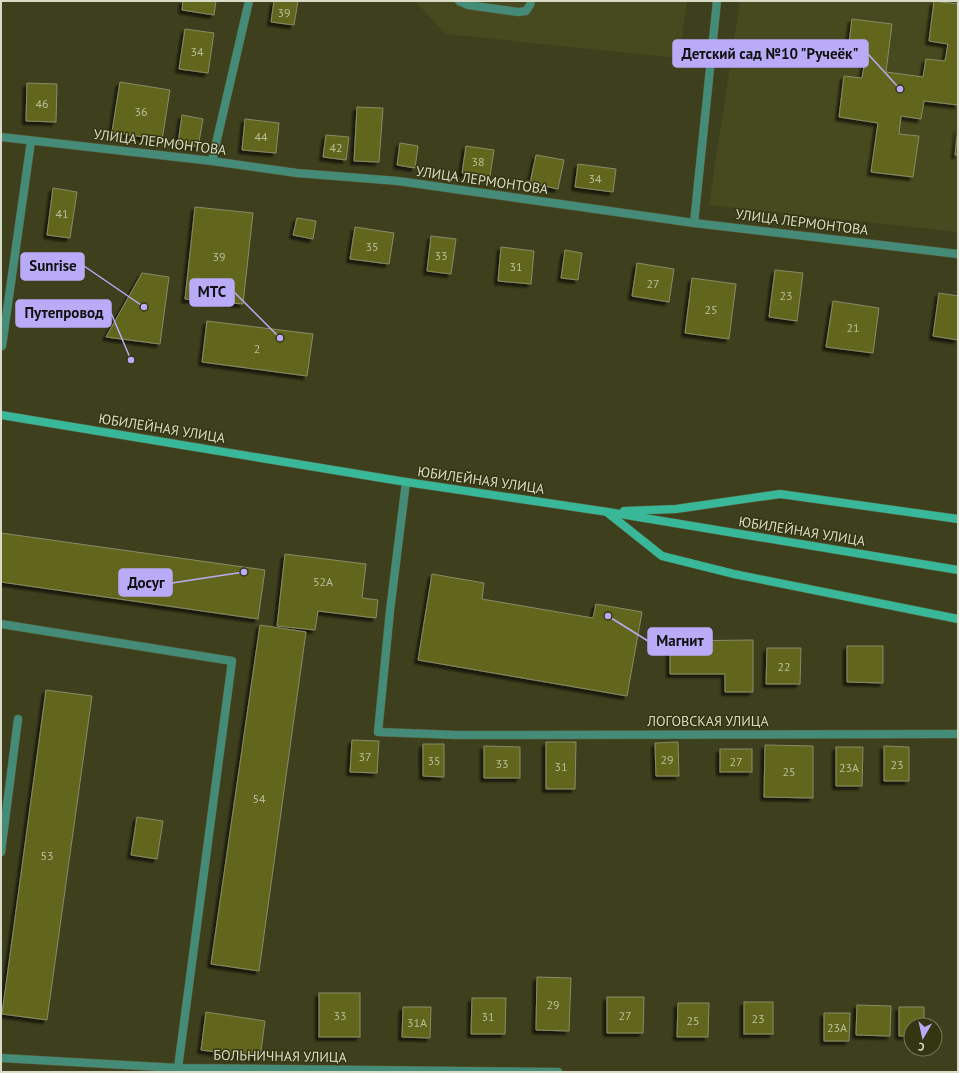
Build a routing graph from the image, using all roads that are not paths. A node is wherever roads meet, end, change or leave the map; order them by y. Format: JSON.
{"nodes":[{"id":1,"x":249,"y":1,"type":"edge"},
{"id":2,"x":459,"y":1,"type":"edge"},
{"id":3,"x":531,"y":1,"type":"edge"},
{"id":4,"x":717,"y":1,"type":"edge"},
{"id":5,"x":1,"y":137,"type":"edge"},
{"id":6,"x":31,"y":141,"type":"junction"},
{"id":7,"x":212,"y":161,"type":"junction"},
{"id":8,"x":694,"y":223,"type":"junction"},
{"id":9,"x":958,"y":254,"type":"edge"},
{"id":10,"x":1,"y":346,"type":"edge"},
{"id":11,"x":1,"y":415,"type":"edge"},
{"id":12,"x":406,"y":482,"type":"junction"},
{"id":13,"x":608,"y":512,"type":"junction"},
{"id":14,"x":958,"y":519,"type":"edge"},
{"id":15,"x":958,"y":570,"type":"edge"},
{"id":16,"x":958,"y":619,"type":"edge"},
{"id":17,"x":1,"y":624,"type":"edge"},
{"id":18,"x":18,"y":719,"type":"dead end"},
{"id":19,"x":958,"y":734,"type":"edge"},
{"id":20,"x":1,"y":852,"type":"edge"},
{"id":21,"x":1,"y":1058,"type":"edge"},
{"id":22,"x":178,"y":1068,"type":"junction"},
{"id":23,"x":319,"y":1070,"type":"edge"},
{"id":24,"x":558,"y":1072,"type":"edge"}],
"edges":[{"from":1,"to":7,"type":"street"},
{"from":2,"to":3,"type":"street"},
{"from":4,"to":8,"type":"street"},
{"from":5,"to":6,"type":"street","name":"УЛИЦА ЛЕРМОНТОВА"},
{"from":6,"to":7,"type":"street","name":"УЛИЦА ЛЕРМОНТОВА"},
{"from":6,"to":10,"type":"street"},
{"from":7,"to":8,"type":"street","name":"УЛИЦА ЛЕРМОНТОВА"},
{"from":8,"to":9,"type":"street","name":"УЛИЦА ЛЕРМОНТОВА"},
{"from":11,"to":12,"type":"main road","name":"ЮБИЛЕЙНАЯ УЛИЦА"},
{"from":12,"to":13,"type":"main road","name":"ЮБИЛЕЙНАЯ УЛИЦА"},
{"from":12,"to":19,"type":"street","name":"ЛОГОВСКАЯ УЛИЦА"},
{"from":13,"to":14,"type":"main road"},
{"from":13,"to":15,"type":"main road","name":"ЮБИЛЕЙНАЯ УЛИЦА"},
{"from":13,"to":16,"type":"main road"},
{"from":17,"to":22,"type":"street"},
{"from":18,"to":20,"type":"street"},
{"from":21,"to":22,"type":"street","name":"БОЛЬНИЧНАЯ УЛИЦА"},
{"from":22,"to":23,"type":"street","name":"БОЛЬНИЧНАЯ УЛИЦА"},
{"from":23,"to":24,"type":"street","name":"БОЛЬНИЧНАЯ УЛИЦА"}]}
